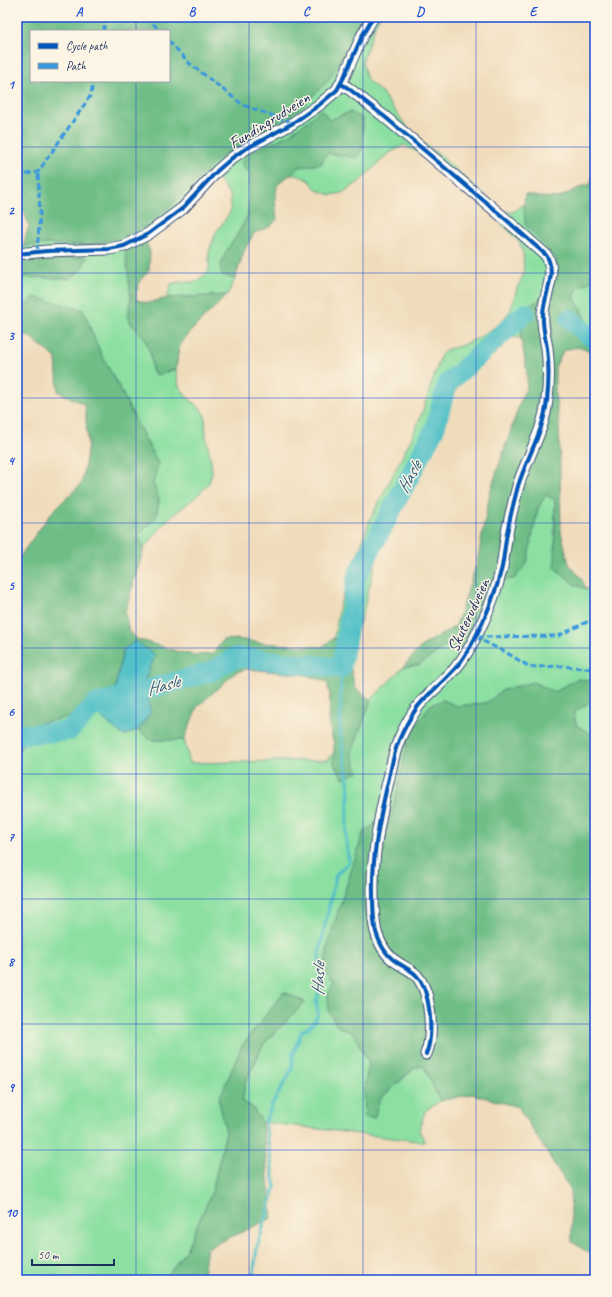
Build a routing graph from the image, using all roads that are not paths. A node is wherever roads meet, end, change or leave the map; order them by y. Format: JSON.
{"nodes":[{"id":1,"x":373,"y":17,"type":"edge"},
{"id":2,"x":341,"y":84,"type":"junction"},
{"id":3,"x":17,"y":254,"type":"edge"},
{"id":4,"x":426,"y":1054,"type":"dead end"}],
"edges":[{"from":1,"to":2,"type":"street","name":"Fundingrudveien"},
{"from":2,"to":3,"type":"street","name":"Fundingrudveien"},
{"from":2,"to":4,"type":"street","name":"Skuterudveien"}]}
